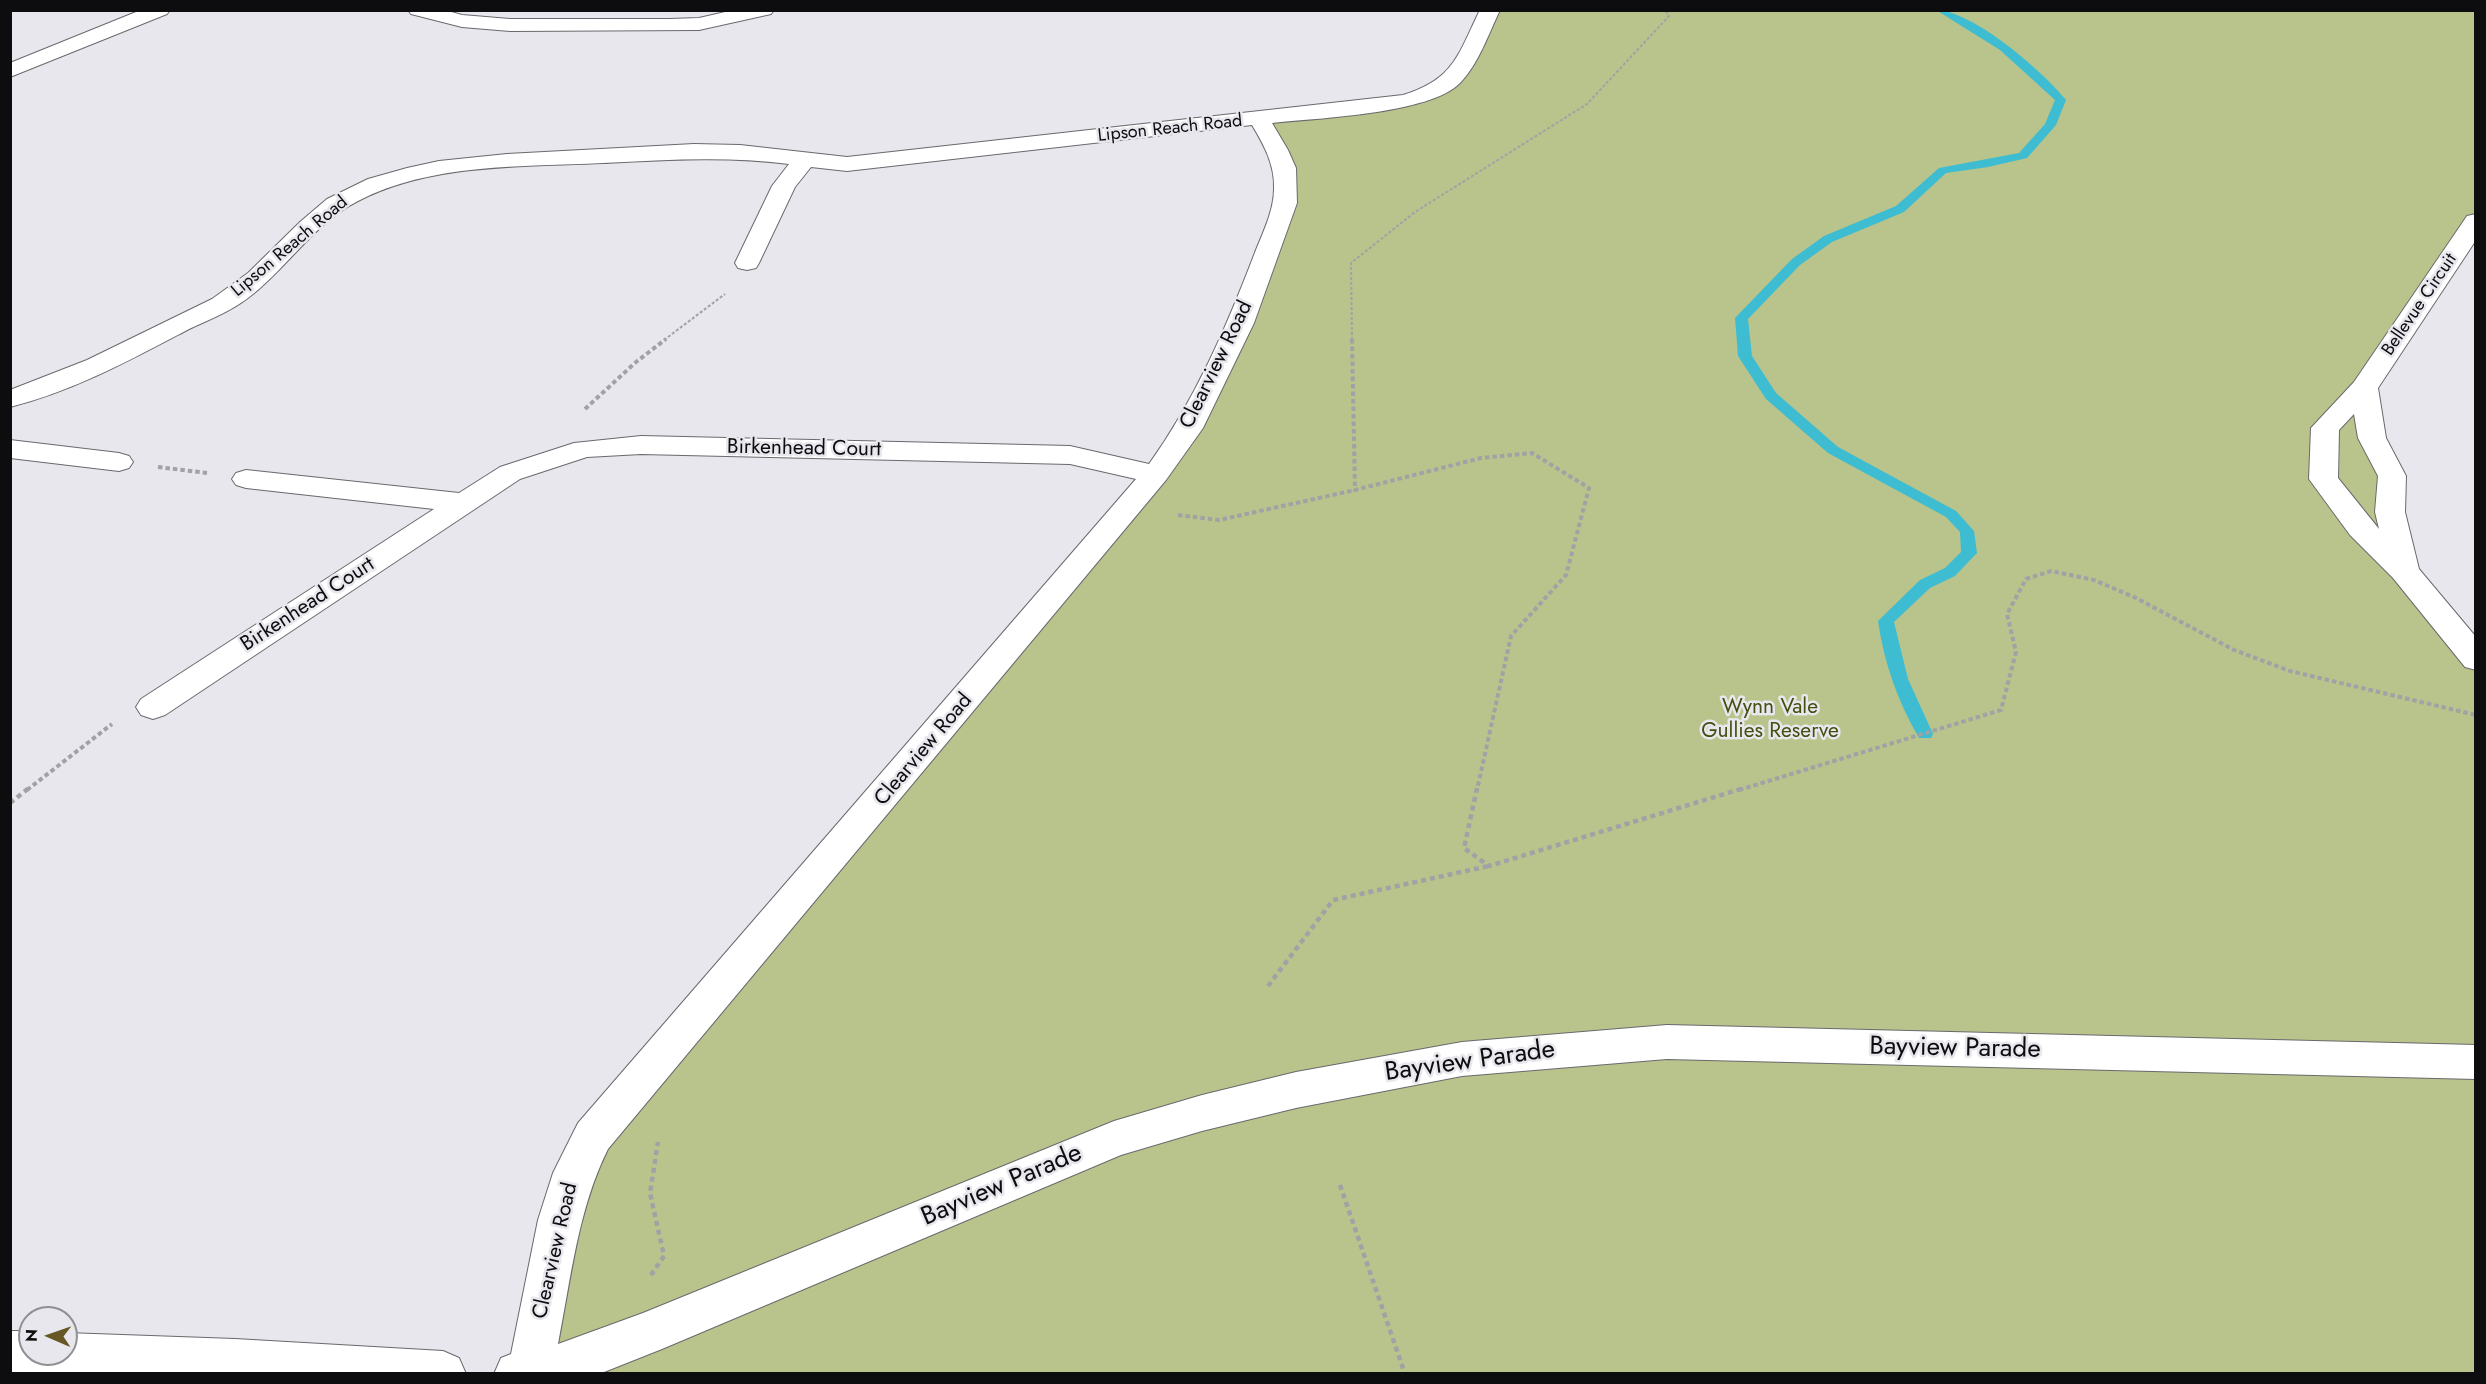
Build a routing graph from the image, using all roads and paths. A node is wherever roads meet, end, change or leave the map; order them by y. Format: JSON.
{"nodes":[{"id":1,"x":160,"y":10,"type":"edge"},
{"id":2,"x":418,"y":10,"type":"edge"},
{"id":3,"x":764,"y":10,"type":"edge"},
{"id":4,"x":1490,"y":10,"type":"edge"},
{"id":5,"x":1665,"y":10,"type":"edge"},
{"id":6,"x":10,"y":71,"type":"edge"},
{"id":7,"x":1259,"y":118,"type":"junction"},
{"id":8,"x":804,"y":160,"type":"junction"},
{"id":9,"x":2475,"y":221,"type":"edge"},
{"id":10,"x":747,"y":263,"type":"dead end"},
{"id":11,"x":731,"y":289,"type":"dead end"},
{"id":12,"x":2364,"y":388,"type":"junction"},
{"id":13,"x":10,"y":399,"type":"edge"},
{"id":14,"x":580,"y":414,"type":"dead end"},
{"id":15,"x":10,"y":449,"type":"edge"},
{"id":16,"x":119,"y":462,"type":"joint"},
{"id":17,"x":1156,"y":474,"type":"junction"},
{"id":18,"x":246,"y":479,"type":"joint"},
{"id":19,"x":1355,"y":490,"type":"junction"},
{"id":20,"x":462,"y":503,"type":"junction"},
{"id":21,"x":1127,"y":509,"type":"junction"},
{"id":22,"x":2404,"y":571,"type":"junction"},
{"id":23,"x":2475,"y":659,"type":"edge"},
{"id":24,"x":153,"y":707,"type":"joint"},
{"id":25,"x":2475,"y":715,"type":"edge"},
{"id":26,"x":10,"y":803,"type":"edge"},
{"id":27,"x":1489,"y":866,"type":"junction"},
{"id":28,"x":1268,"y":986,"type":"dead end"},
{"id":29,"x":2475,"y":1062,"type":"edge"},
{"id":30,"x":1340,"y":1185,"type":"dead end"},
{"id":31,"x":10,"y":1353,"type":"edge"},
{"id":32,"x":523,"y":1372,"type":"edge"},
{"id":33,"x":443,"y":1374,"type":"edge"},
{"id":34,"x":1405,"y":1374,"type":"edge"}],
"edges":[{"from":1,"to":6,"type":"street"},
{"from":2,"to":3,"type":"street"},
{"from":4,"to":7,"type":"street","name":"Lipson Reach Road"},
{"from":5,"to":19,"type":"path"},
{"from":7,"to":8,"type":"street","name":"Lipson Reach Road"},
{"from":7,"to":17,"type":"street","name":"Clearview Road"},
{"from":8,"to":10,"type":"street"},
{"from":8,"to":13,"type":"street","name":"Lipson Reach Road"},
{"from":9,"to":12,"type":"street","name":"Bellevue Circuit"},
{"from":11,"to":14,"type":"path"},
{"from":12,"to":22,"type":"street","name":"Bellevue Circuit"},
{"from":12,"to":22,"type":"street","name":"Bellevue Circuit"},
{"from":15,"to":16,"type":"street"},
{"from":16,"to":18,"type":"path"},
{"from":17,"to":20,"type":"street","name":"Birkenhead Court"},
{"from":17,"to":21,"type":"street","name":"Clearview Road"},
{"from":18,"to":20,"type":"street"},
{"from":19,"to":21,"type":"path"},
{"from":19,"to":27,"type":"path"},
{"from":20,"to":24,"type":"street","name":"Birkenhead Court"},
{"from":21,"to":32,"type":"street","name":"Clearview Road"},
{"from":22,"to":23,"type":"street","name":"Bellevue Circuit"},
{"from":24,"to":26,"type":"path"},
{"from":25,"to":27,"type":"path"},
{"from":27,"to":28,"type":"path"},
{"from":29,"to":32,"type":"street","name":"Bayview Parade"},
{"from":30,"to":34,"type":"path"},
{"from":31,"to":33,"type":"street"}]}
